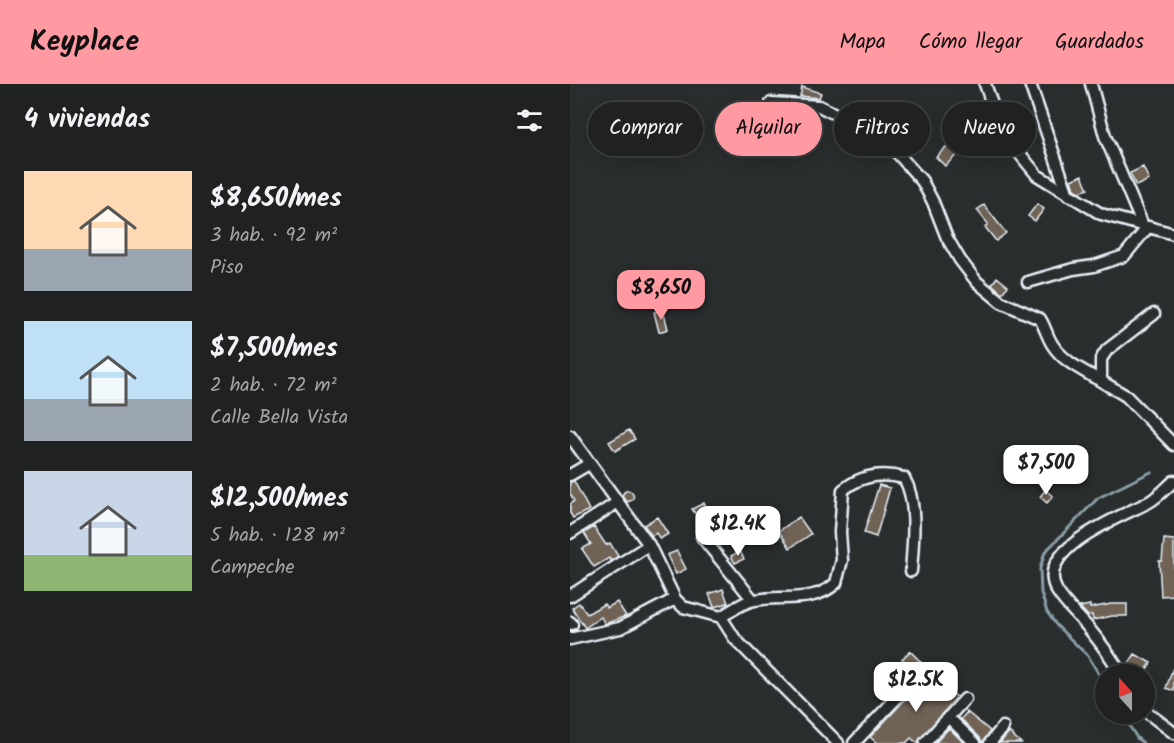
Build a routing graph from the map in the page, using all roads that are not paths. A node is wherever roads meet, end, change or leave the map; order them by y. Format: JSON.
{"nodes":[{"id":1,"x":985,"y":84,"type":"edge"},
{"id":2,"x":1030,"y":84,"type":"edge"},
{"id":3,"x":1091,"y":84,"type":"edge"},
{"id":4,"x":822,"y":107,"type":"edge"},
{"id":5,"x":1068,"y":195,"type":"junction"},
{"id":6,"x":1145,"y":227,"type":"junction"},
{"id":7,"x":1174,"y":234,"type":"edge"},
{"id":8,"x":1028,"y":282,"type":"dead end"},
{"id":9,"x":1154,"y":314,"type":"dead end"},
{"id":10,"x":1101,"y":381,"type":"junction"},
{"id":11,"x":570,"y":436,"type":"edge"},
{"id":12,"x":1174,"y":445,"type":"edge"},
{"id":13,"x":589,"y":464,"type":"junction"},
{"id":14,"x":570,"y":475,"type":"edge"},
{"id":15,"x":1174,"y":481,"type":"edge"},
{"id":16,"x":618,"y":502,"type":"junction"},
{"id":17,"x":570,"y":533,"type":"edge"},
{"id":18,"x":702,"y":537,"type":"dead end"},
{"id":19,"x":649,"y":545,"type":"junction"},
{"id":20,"x":911,"y":571,"type":"dead end"},
{"id":21,"x":570,"y":596,"type":"edge"},
{"id":22,"x":675,"y":599,"type":"junction"},
{"id":23,"x":753,"y":600,"type":"junction"},
{"id":24,"x":721,"y":617,"type":"junction"},
{"id":25,"x":570,"y":639,"type":"edge"},
{"id":26,"x":1115,"y":664,"type":"edge"},
{"id":27,"x":910,"y":683,"type":"dead end"},
{"id":28,"x":965,"y":699,"type":"dead end"},
{"id":29,"x":948,"y":717,"type":"junction"},
{"id":30,"x":1155,"y":718,"type":"edge"},
{"id":31,"x":1003,"y":727,"type":"dead end"},
{"id":32,"x":1174,"y":733,"type":"edge"},
{"id":33,"x":838,"y":743,"type":"edge"},
{"id":34,"x":854,"y":743,"type":"edge"},
{"id":35,"x":925,"y":743,"type":"edge"},
{"id":36,"x":975,"y":743,"type":"edge"},
{"id":37,"x":990,"y":743,"type":"edge"}],
"edges":[{"from":1,"to":5,"type":"street"},
{"from":2,"to":5,"type":"street"},
{"from":3,"to":6,"type":"street"},
{"from":4,"to":10,"type":"street"},
{"from":5,"to":6,"type":"street"},
{"from":6,"to":7,"type":"street"},
{"from":6,"to":8,"type":"street"},
{"from":9,"to":10,"type":"street"},
{"from":10,"to":12,"type":"street"},
{"from":11,"to":13,"type":"street"},
{"from":13,"to":14,"type":"street"},
{"from":13,"to":16,"type":"street"},
{"from":15,"to":26,"type":"street"},
{"from":16,"to":17,"type":"street"},
{"from":16,"to":19,"type":"street"},
{"from":18,"to":23,"type":"street"},
{"from":19,"to":21,"type":"street"},
{"from":19,"to":22,"type":"street"},
{"from":20,"to":23,"type":"street"},
{"from":22,"to":24,"type":"street"},
{"from":22,"to":25,"type":"street"},
{"from":23,"to":24,"type":"street"},
{"from":24,"to":33,"type":"street"},
{"from":27,"to":34,"type":"street"},
{"from":28,"to":29,"type":"street"},
{"from":29,"to":35,"type":"street"},
{"from":29,"to":36,"type":"street"},
{"from":30,"to":32,"type":"street"},
{"from":31,"to":37,"type":"street"}]}
